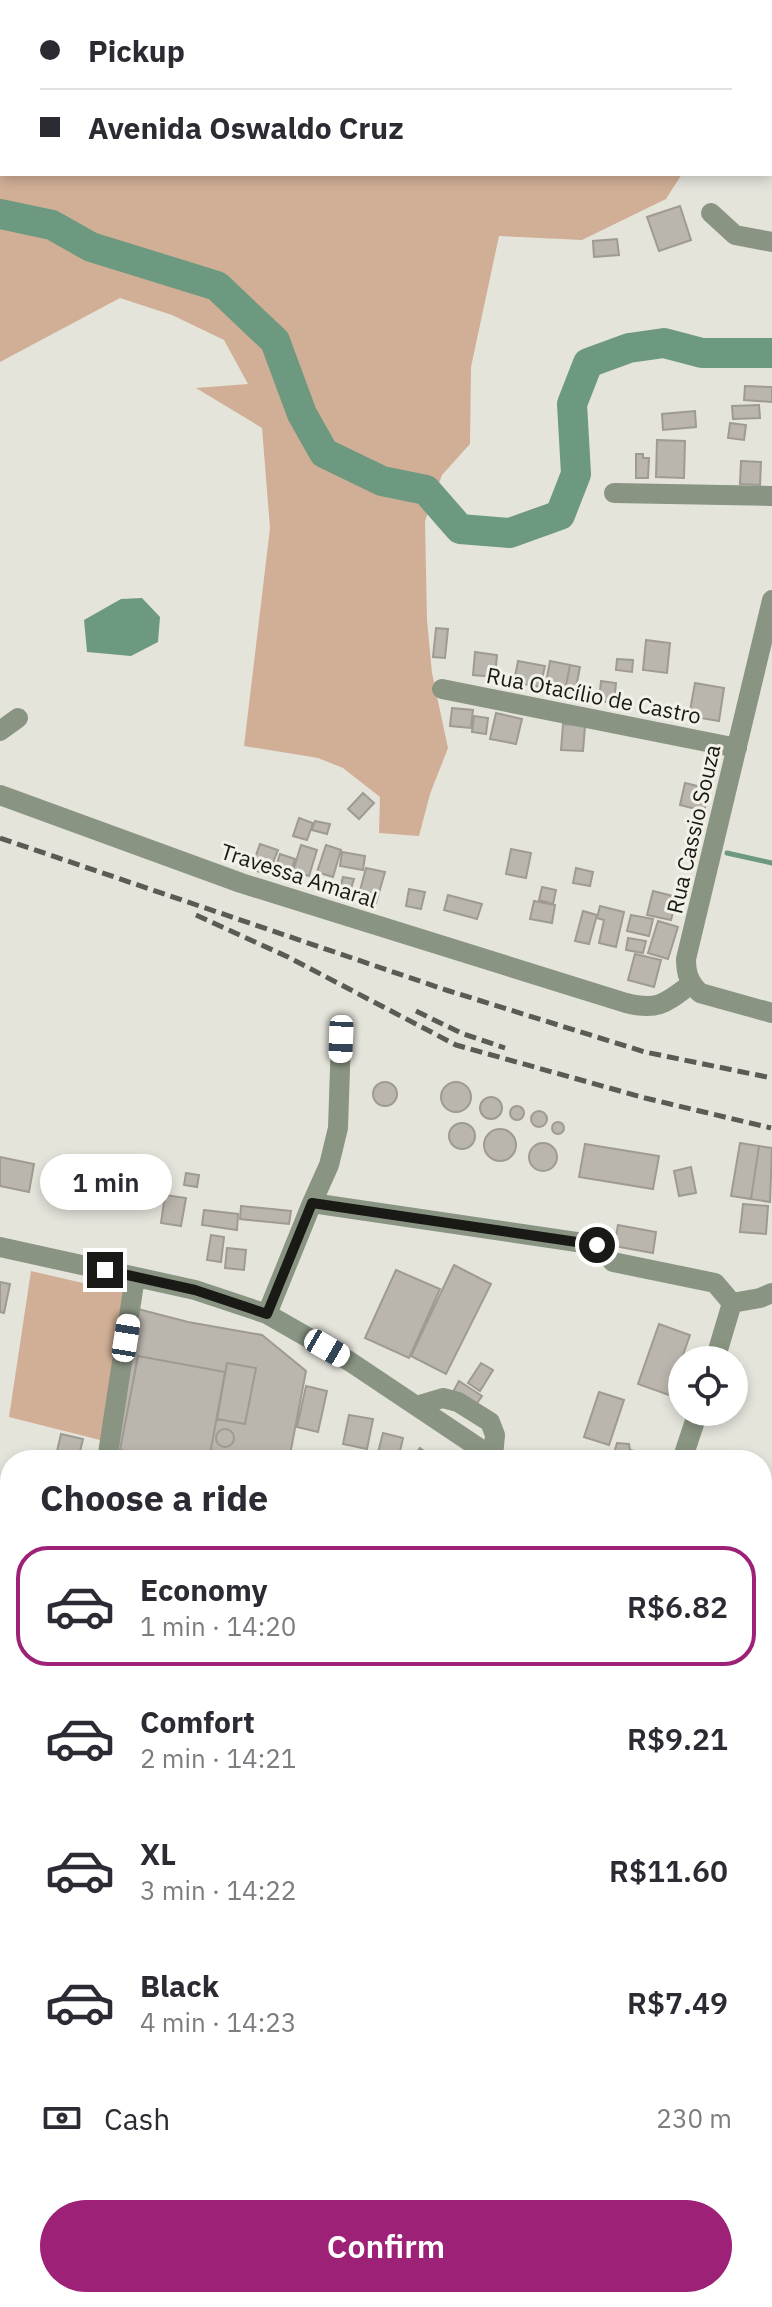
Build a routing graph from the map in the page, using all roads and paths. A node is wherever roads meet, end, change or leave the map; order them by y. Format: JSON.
{"nodes":[{"id":1,"x":711,"y":213,"type":"dead end"},
{"id":2,"x":772,"y":242,"type":"edge"},
{"id":3,"x":614,"y":493,"type":"dead end"},
{"id":4,"x":772,"y":496,"type":"edge"},
{"id":5,"x":772,"y":600,"type":"edge"},
{"id":6,"x":442,"y":689,"type":"dead end"},
{"id":7,"x":18,"y":718,"type":"dead end"},
{"id":8,"x":0,"y":731,"type":"edge"},
{"id":9,"x":737,"y":748,"type":"junction"},
{"id":10,"x":0,"y":795,"type":"edge"},
{"id":11,"x":691,"y":984,"type":"junction"},
{"id":12,"x":772,"y":1013,"type":"edge"},
{"id":13,"x":341,"y":1039,"type":"dead end"},
{"id":14,"x":312,"y":1203,"type":"junction"},
{"id":15,"x":0,"y":1247,"type":"edge"},
{"id":16,"x":135,"y":1277,"type":"junction"},
{"id":17,"x":772,"y":1293,"type":"edge"},
{"id":18,"x":732,"y":1303,"type":"junction"},
{"id":19,"x":267,"y":1314,"type":"junction"},
{"id":20,"x":719,"y":1346,"type":"edge"},
{"id":21,"x":693,"y":1426,"type":"edge"},
{"id":22,"x":109,"y":1450,"type":"edge"},
{"id":23,"x":482,"y":1450,"type":"edge"},
{"id":24,"x":685,"y":1450,"type":"edge"}],
"edges":[{"from":1,"to":2,"type":"street"},
{"from":3,"to":4,"type":"street"},
{"from":5,"to":9,"type":"street","name":"Rua Cassio Souza"},
{"from":6,"to":9,"type":"street","name":"Rua Otacílio de Castro"},
{"from":7,"to":8,"type":"street"},
{"from":9,"to":11,"type":"street","name":"Rua Cassio Souza"},
{"from":10,"to":11,"type":"street","name":"Travessa Amaral"},
{"from":11,"to":12,"type":"street"},
{"from":13,"to":14,"type":"street"},
{"from":14,"to":18,"type":"street"},
{"from":14,"to":19,"type":"street"},
{"from":15,"to":16,"type":"street"},
{"from":16,"to":19,"type":"street"},
{"from":16,"to":22,"type":"street"},
{"from":17,"to":18,"type":"street"},
{"from":18,"to":20,"type":"street"},
{"from":19,"to":23,"type":"street"},
{"from":21,"to":24,"type":"street"}]}
